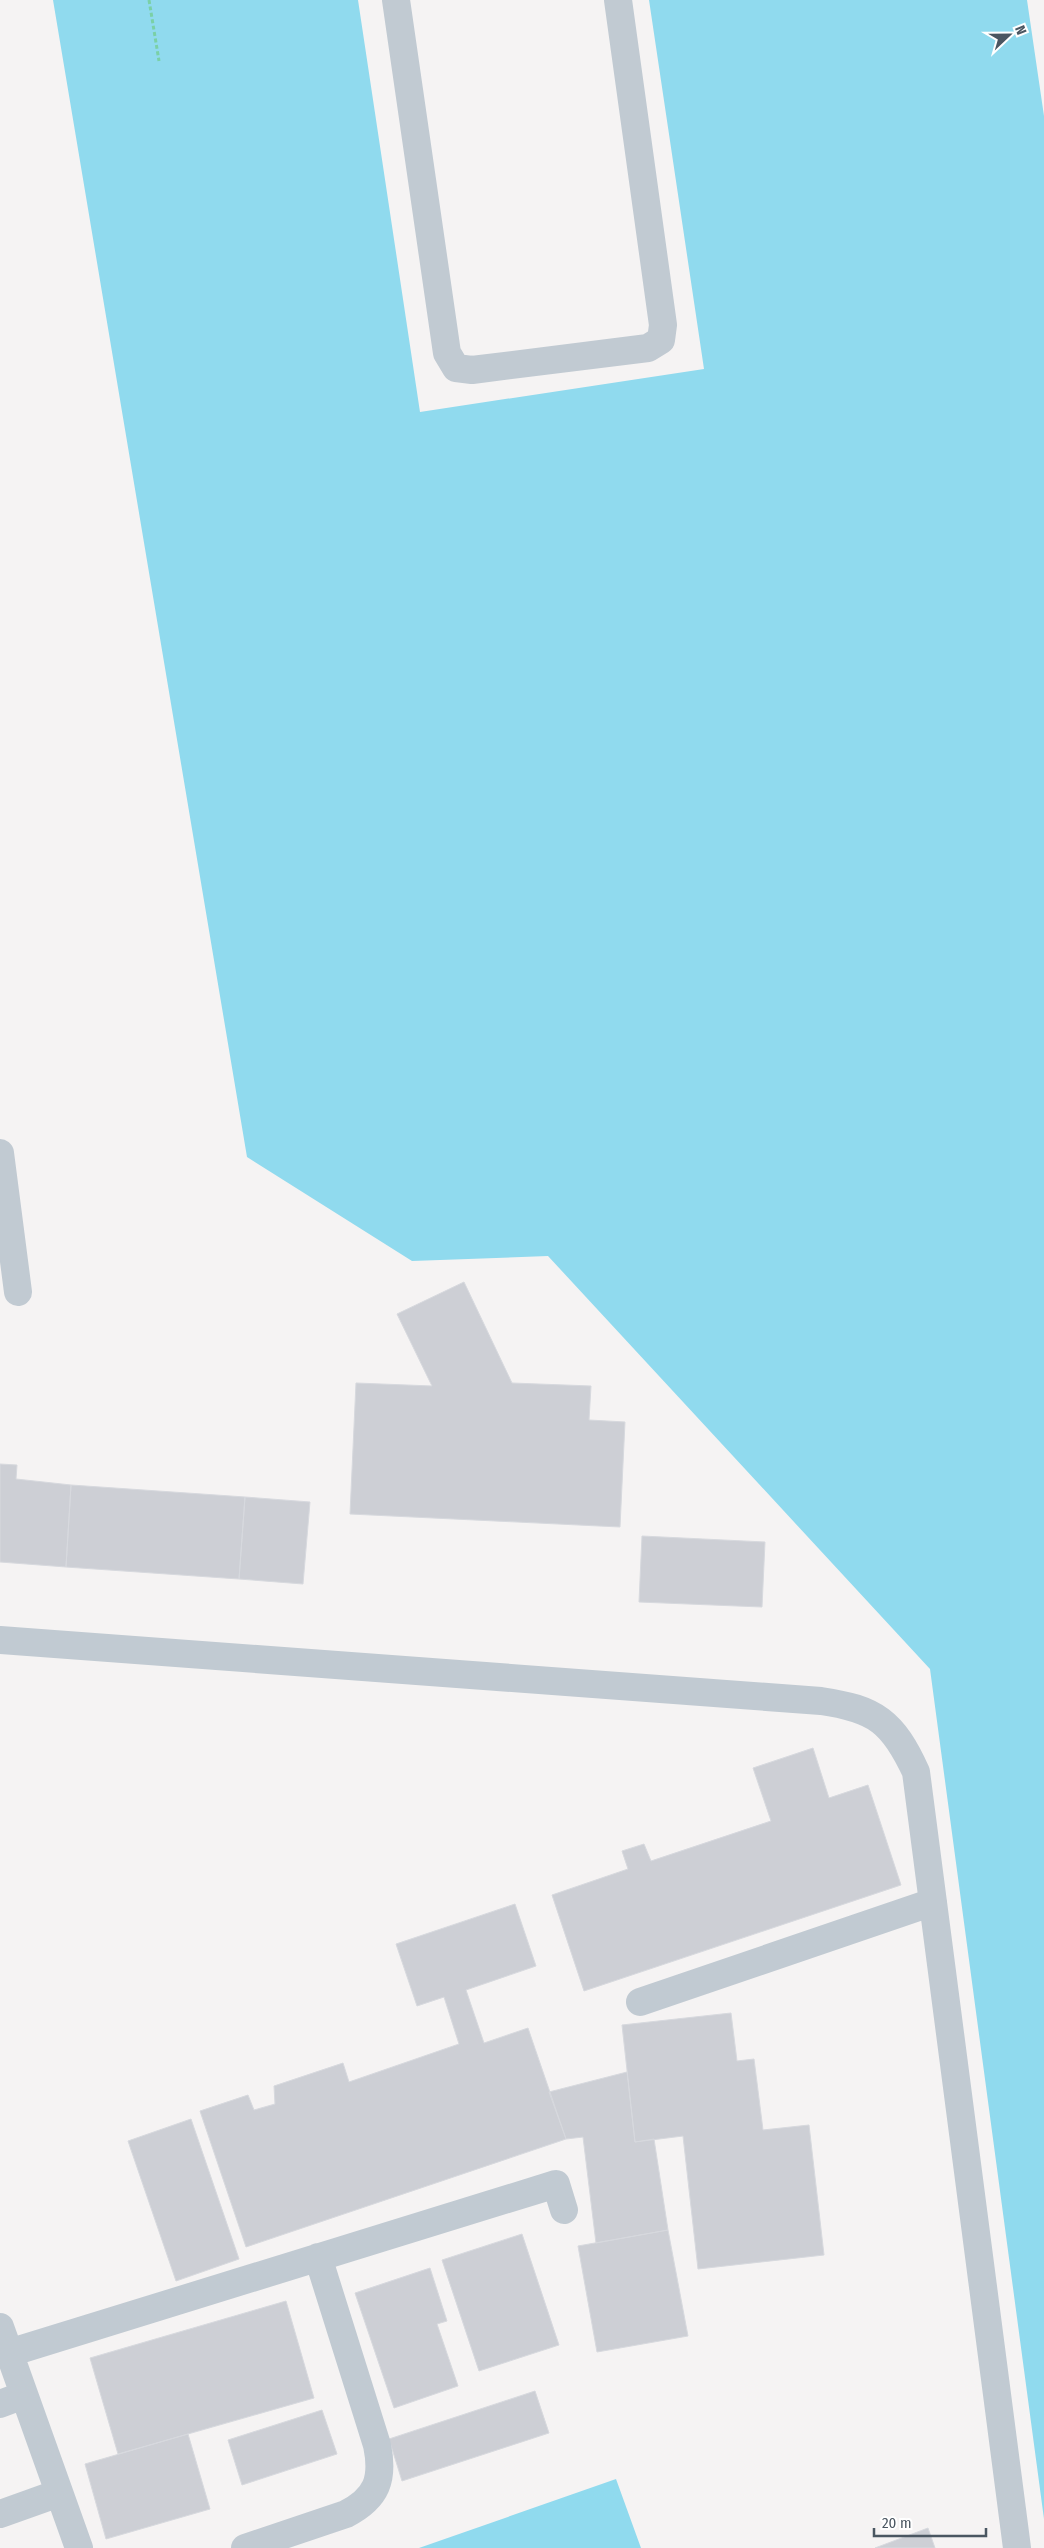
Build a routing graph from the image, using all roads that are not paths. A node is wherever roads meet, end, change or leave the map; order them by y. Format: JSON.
{"nodes":[{"id":1,"x":396,"y":0,"type":"edge"},
{"id":2,"x":618,"y":0,"type":"edge"},
{"id":3,"x":0,"y":1153,"type":"edge"},
{"id":4,"x":18,"y":1292,"type":"dead end"},
{"id":5,"x":0,"y":1640,"type":"edge"},
{"id":6,"x":933,"y":1902,"type":"junction"},
{"id":7,"x":640,"y":2002,"type":"dead end"},
{"id":8,"x":564,"y":2210,"type":"dead end"},
{"id":9,"x":318,"y":2258,"type":"junction"},
{"id":10,"x":0,"y":2327,"type":"edge"},
{"id":11,"x":9,"y":2353,"type":"junction"},
{"id":12,"x":12,"y":2399,"type":"edge"},
{"id":13,"x":59,"y":2493,"type":"junction"},
{"id":14,"x":0,"y":2514,"type":"edge"},
{"id":15,"x":79,"y":2548,"type":"edge"},
{"id":16,"x":245,"y":2548,"type":"edge"},
{"id":17,"x":1017,"y":2548,"type":"edge"}],
"edges":[{"from":1,"to":2,"type":"lane"},
{"from":3,"to":4,"type":"lane"},
{"from":5,"to":6,"type":"lane"},
{"from":6,"to":7,"type":"lane"},
{"from":6,"to":17,"type":"lane"},
{"from":8,"to":9,"type":"lane"},
{"from":9,"to":11,"type":"lane"},
{"from":9,"to":16,"type":"lane"},
{"from":10,"to":11,"type":"lane"},
{"from":11,"to":12,"type":"lane"},
{"from":12,"to":13,"type":"lane"},
{"from":13,"to":14,"type":"lane"},
{"from":13,"to":15,"type":"lane"}]}
